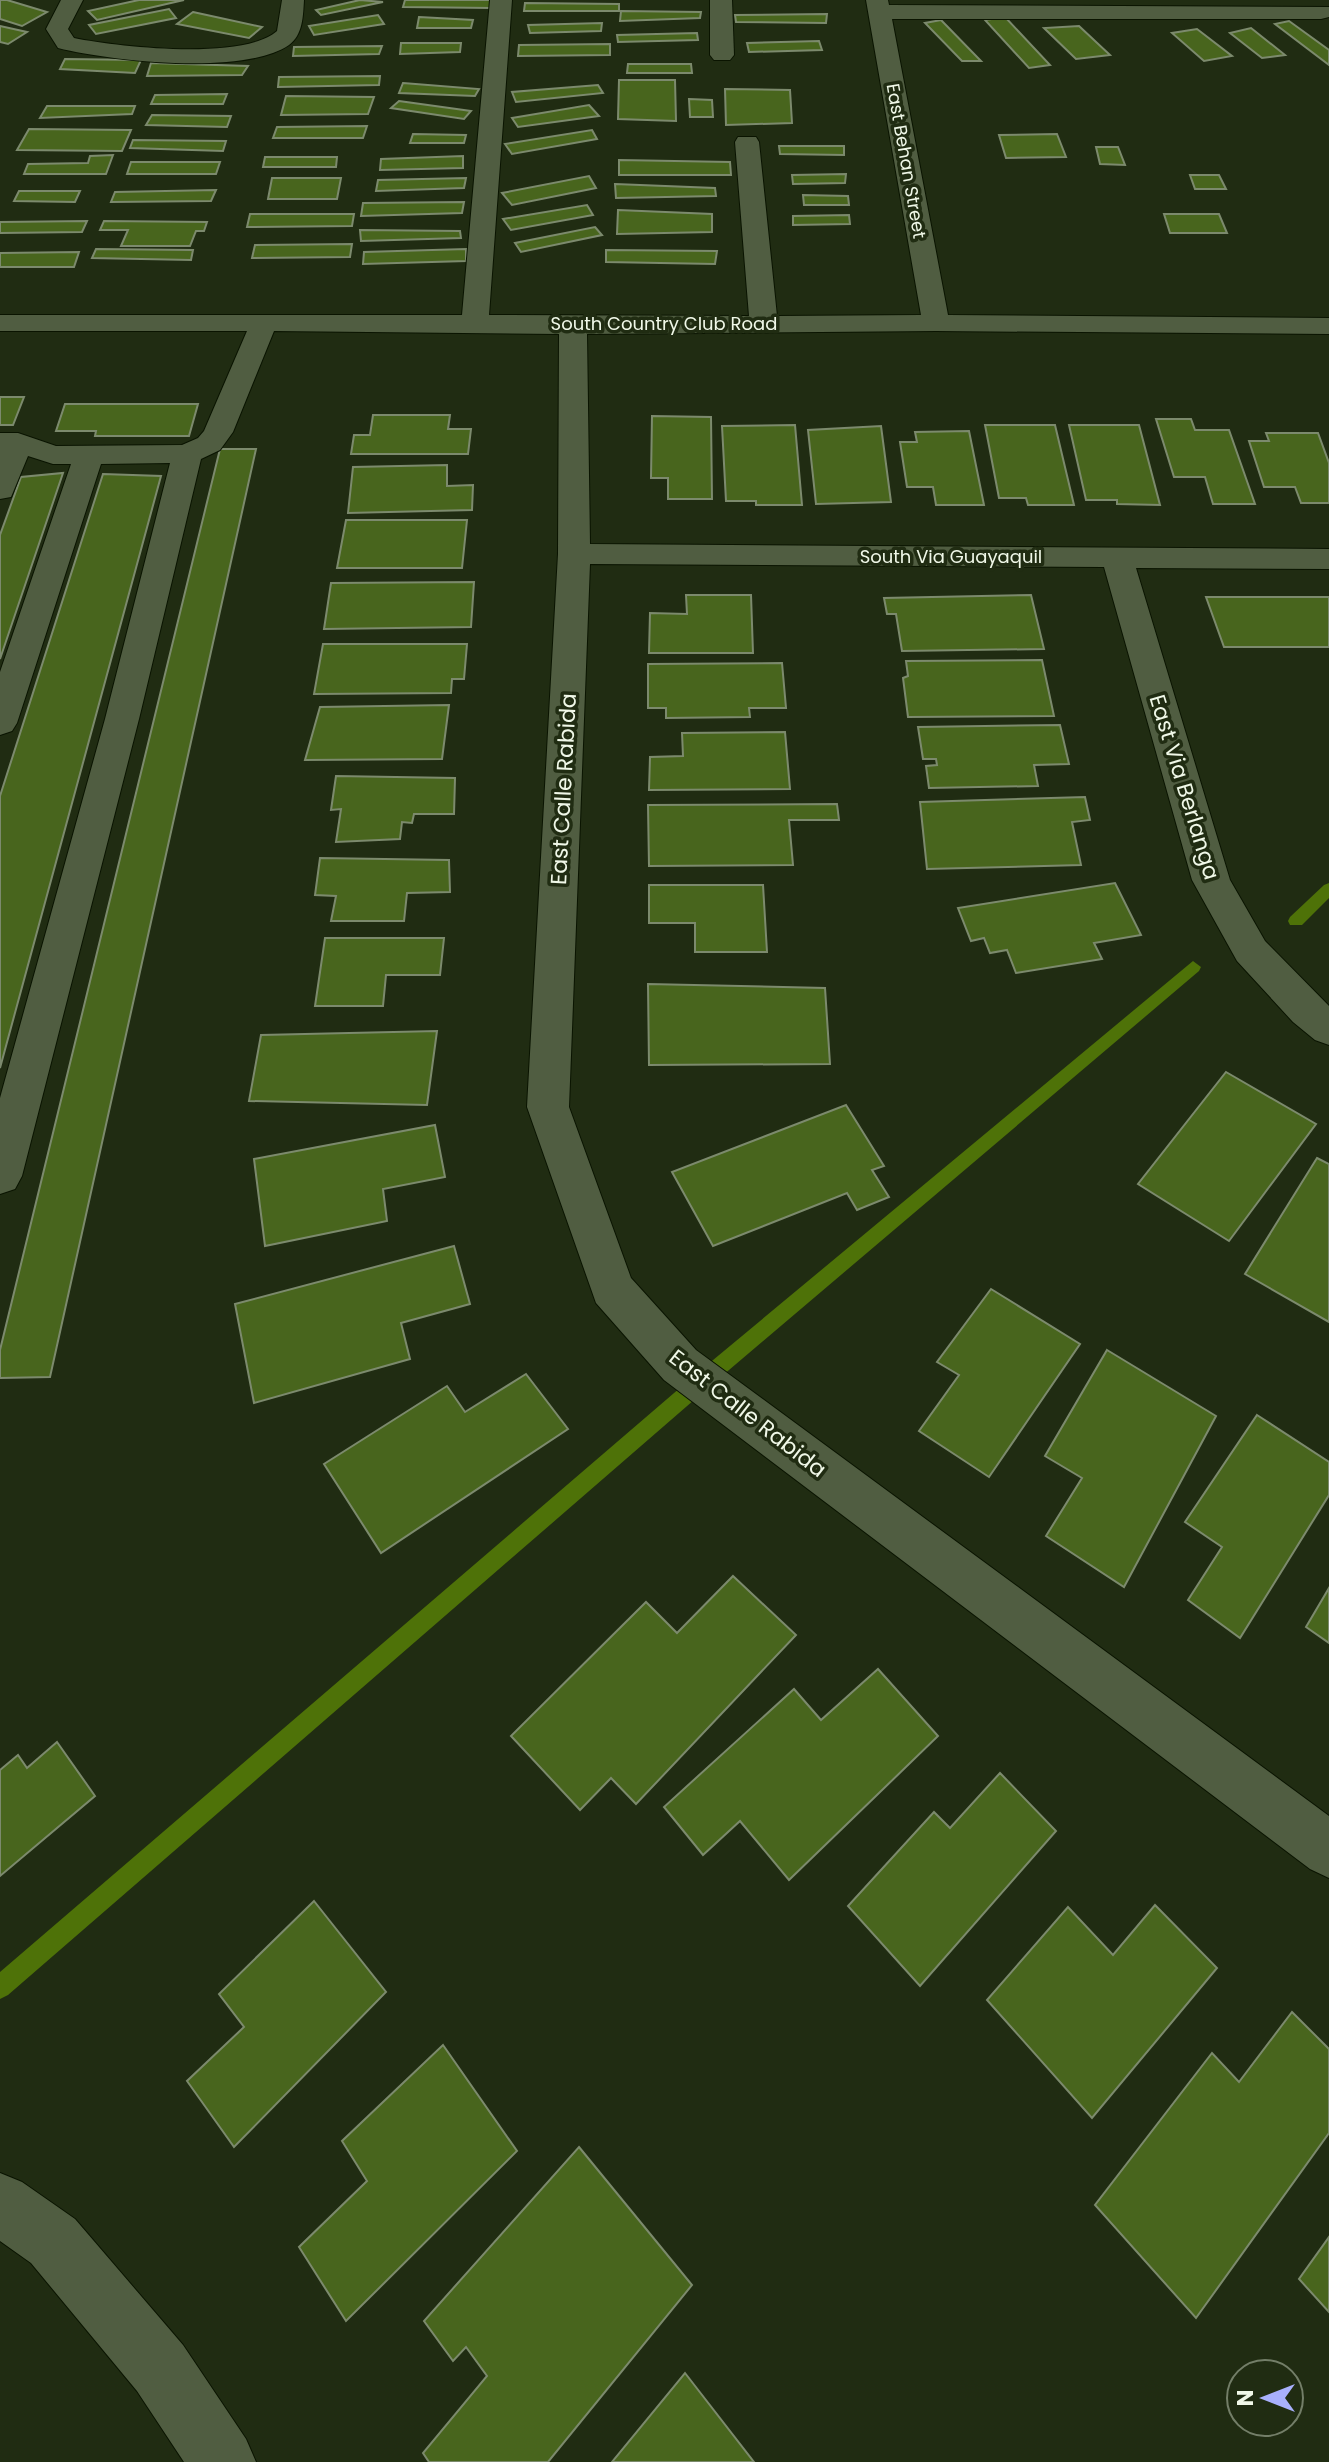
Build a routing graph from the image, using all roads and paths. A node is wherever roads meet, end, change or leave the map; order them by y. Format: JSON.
{"nodes":[{"id":1,"x":72,"y":0,"type":"edge"},
{"id":2,"x":293,"y":0,"type":"edge"},
{"id":3,"x":501,"y":0,"type":"edge"},
{"id":4,"x":721,"y":0,"type":"edge"},
{"id":5,"x":878,"y":6,"type":"edge"},
{"id":6,"x":1321,"y":12,"type":"dead end"},
{"id":7,"x":722,"y":55,"type":"dead end"},
{"id":8,"x":747,"y":142,"type":"dead end"},
{"id":9,"x":0,"y":323,"type":"edge"},
{"id":10,"x":264,"y":323,"type":"junction"},
{"id":11,"x":475,"y":323,"type":"junction"},
{"id":12,"x":936,"y":323,"type":"junction"},
{"id":13,"x":764,"y":324,"type":"junction"},
{"id":14,"x":573,"y":326,"type":"junction"},
{"id":15,"x":1329,"y":326,"type":"edge"},
{"id":16,"x":9,"y":442,"type":"edge"},
{"id":17,"x":187,"y":454,"type":"junction"},
{"id":18,"x":89,"y":455,"type":"junction"},
{"id":19,"x":0,"y":490,"type":"edge"},
{"id":20,"x":574,"y":554,"type":"junction"},
{"id":21,"x":1117,"y":558,"type":"junction"},
{"id":22,"x":1329,"y":559,"type":"edge"},
{"id":23,"x":0,"y":723,"type":"edge"},
{"id":24,"x":1329,"y":1029,"type":"edge"},
{"id":25,"x":0,"y":1176,"type":"edge"},
{"id":26,"x":1329,"y":1850,"type":"edge"},
{"id":27,"x":0,"y":2204,"type":"edge"},
{"id":28,"x":223,"y":2462,"type":"edge"}],
"edges":[{"from":1,"to":2,"type":"street"},
{"from":3,"to":11,"type":"street"},
{"from":4,"to":7,"type":"street"},
{"from":5,"to":6,"type":"street"},
{"from":5,"to":12,"type":"street","name":"East Behan Street"},
{"from":8,"to":13,"type":"street"},
{"from":9,"to":10,"type":"street","name":"South Country Club Road"},
{"from":10,"to":11,"type":"street","name":"South Country Club Road"},
{"from":10,"to":17,"type":"street"},
{"from":11,"to":14,"type":"street","name":"South Country Club Road"},
{"from":12,"to":13,"type":"street","name":"South Country Club Road"},
{"from":12,"to":15,"type":"street","name":"South Country Club Road"},
{"from":13,"to":14,"type":"street","name":"South Country Club Road"},
{"from":14,"to":20,"type":"street","name":"East Calle Rabida"},
{"from":16,"to":18,"type":"street"},
{"from":16,"to":19,"type":"street"},
{"from":17,"to":18,"type":"street"},
{"from":17,"to":25,"type":"street"},
{"from":18,"to":23,"type":"street"},
{"from":20,"to":21,"type":"street","name":"South Via Guayaquil"},
{"from":20,"to":26,"type":"street","name":"East Calle Rabida"},
{"from":21,"to":22,"type":"street","name":"South Via Guayaquil"},
{"from":21,"to":24,"type":"street","name":"East Via Berlanga"},
{"from":27,"to":28,"type":"street"}]}
